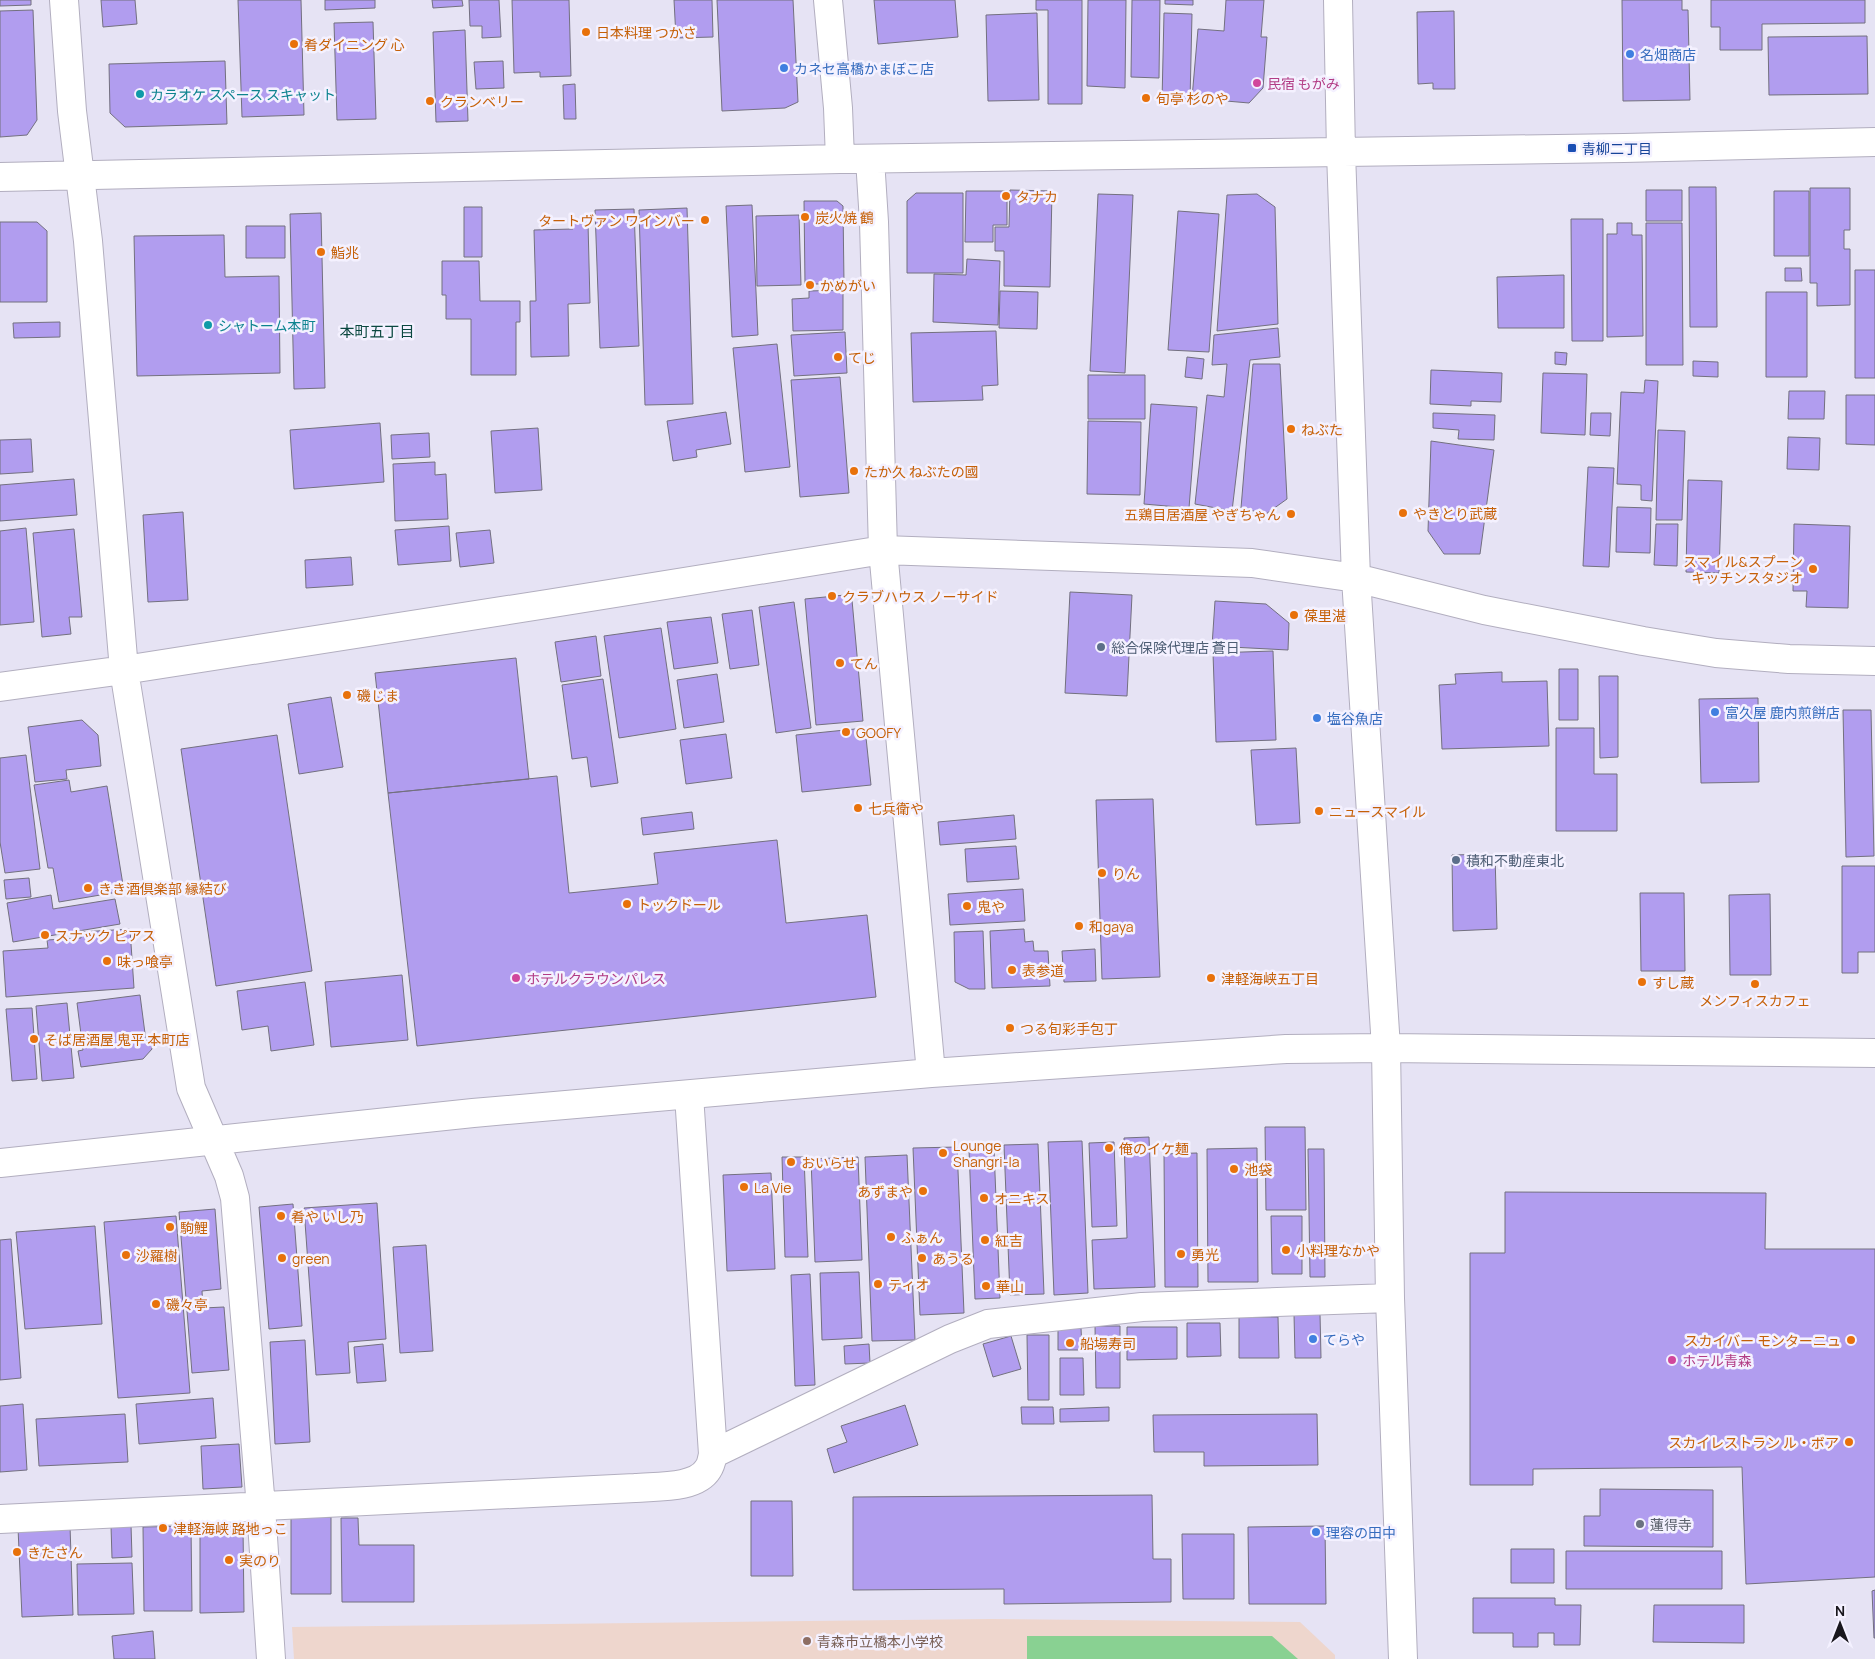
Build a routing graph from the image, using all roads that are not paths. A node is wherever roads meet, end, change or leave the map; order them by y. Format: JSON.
{"nodes":[{"id":1,"x":64,"y":0,"type":"edge"},
{"id":2,"x":828,"y":0,"type":"edge"},
{"id":3,"x":1338,"y":0,"type":"edge"},
{"id":4,"x":1875,"y":142,"type":"edge"},
{"id":5,"x":1341,"y":152,"type":"junction"},
{"id":6,"x":840,"y":159,"type":"junction"},
{"id":7,"x":870,"y":159,"type":"junction"},
{"id":8,"x":80,"y":174,"type":"junction"},
{"id":9,"x":0,"y":176,"type":"edge"},
{"id":10,"x":883,"y":550,"type":"junction"},
{"id":11,"x":1356,"y":578,"type":"junction"},
{"id":12,"x":1875,"y":661,"type":"edge"},
{"id":13,"x":124,"y":670,"type":"junction"},
{"id":14,"x":0,"y":687,"type":"edge"},
{"id":15,"x":1386,"y":1048,"type":"junction"},
{"id":16,"x":1875,"y":1053,"type":"edge"},
{"id":17,"x":930,"y":1073,"type":"junction"},
{"id":18,"x":689,"y":1095,"type":"junction"},
{"id":19,"x":214,"y":1140,"type":"junction"},
{"id":20,"x":0,"y":1162,"type":"edge"},
{"id":21,"x":1390,"y":1298,"type":"junction"},
{"id":22,"x":714,"y":1454,"type":"junction"},
{"id":23,"x":261,"y":1507,"type":"junction"},
{"id":24,"x":0,"y":1518,"type":"edge"},
{"id":25,"x":271,"y":1659,"type":"edge"},
{"id":26,"x":1403,"y":1659,"type":"edge"}],
"edges":[{"from":1,"to":8,"type":"street"},
{"from":2,"to":6,"type":"street"},
{"from":3,"to":5,"type":"street"},
{"from":4,"to":5,"type":"street"},
{"from":5,"to":7,"type":"street"},
{"from":5,"to":11,"type":"street"},
{"from":6,"to":7,"type":"street"},
{"from":6,"to":8,"type":"street"},
{"from":7,"to":10,"type":"street"},
{"from":8,"to":9,"type":"street"},
{"from":8,"to":13,"type":"street"},
{"from":10,"to":11,"type":"street"},
{"from":10,"to":13,"type":"street"},
{"from":10,"to":17,"type":"street"},
{"from":11,"to":12,"type":"street"},
{"from":11,"to":15,"type":"street"},
{"from":13,"to":14,"type":"street"},
{"from":13,"to":19,"type":"street"},
{"from":15,"to":16,"type":"street"},
{"from":15,"to":17,"type":"street"},
{"from":15,"to":21,"type":"street"},
{"from":17,"to":18,"type":"street"},
{"from":18,"to":19,"type":"street"},
{"from":18,"to":22,"type":"street"},
{"from":19,"to":20,"type":"street"},
{"from":19,"to":23,"type":"street"},
{"from":21,"to":22,"type":"street"},
{"from":21,"to":26,"type":"street"},
{"from":22,"to":23,"type":"street"},
{"from":23,"to":24,"type":"street"},
{"from":23,"to":25,"type":"street"}]}
